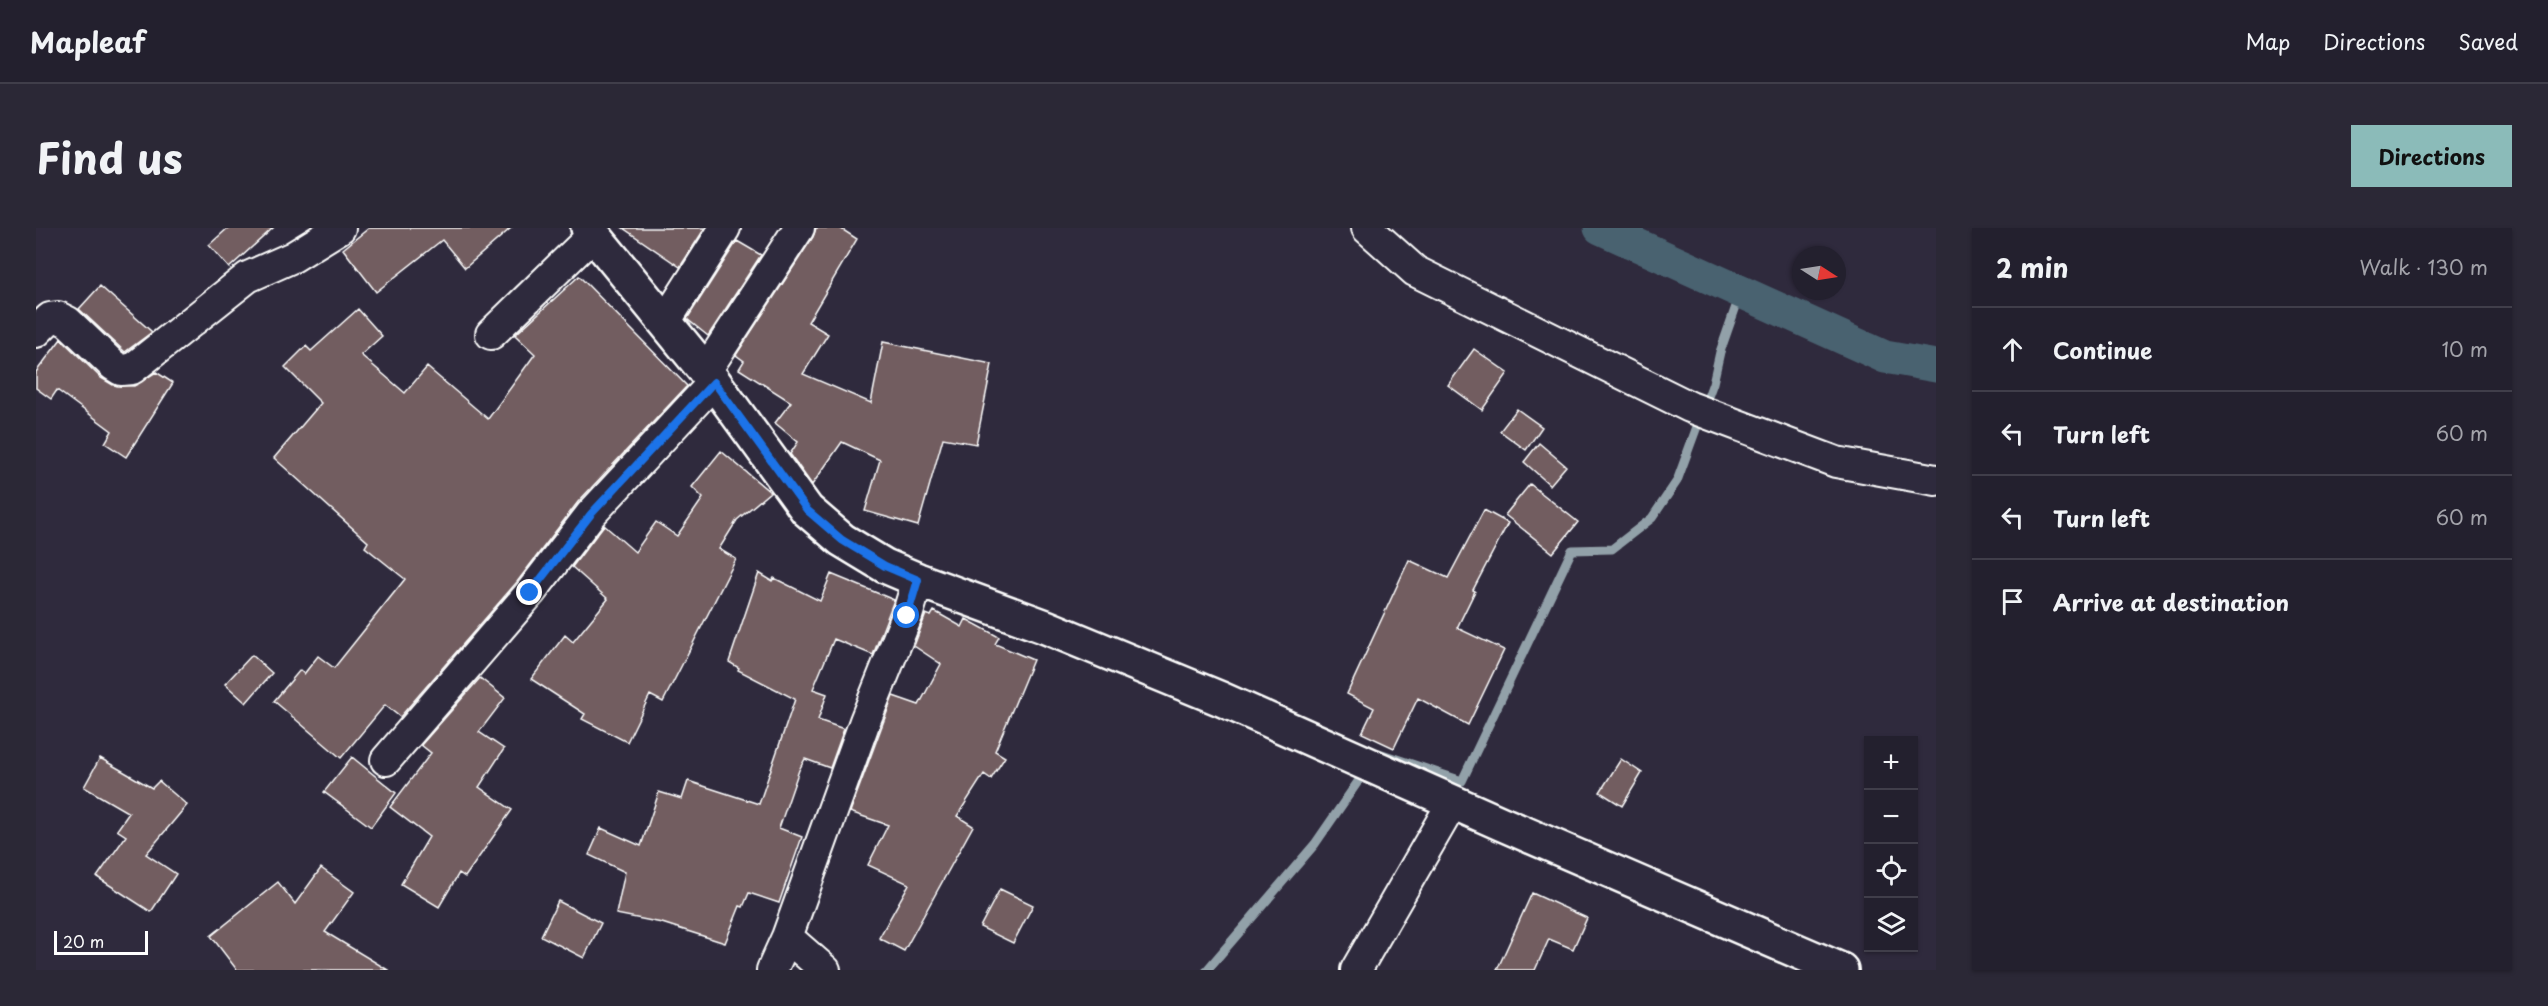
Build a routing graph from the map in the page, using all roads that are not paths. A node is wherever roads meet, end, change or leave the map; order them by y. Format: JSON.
{"nodes":[{"id":1,"x":340,"y":228,"type":"edge"},
{"id":2,"x":725,"y":228,"type":"edge"},
{"id":3,"x":799,"y":228,"type":"edge"},
{"id":4,"x":1367,"y":228,"type":"edge"},
{"id":5,"x":590,"y":232,"type":"edge"},
{"id":6,"x":665,"y":322,"type":"junction"},
{"id":7,"x":36,"y":332,"type":"edge"},
{"id":8,"x":491,"y":334,"type":"dead end"},
{"id":9,"x":710,"y":377,"type":"junction"},
{"id":10,"x":1936,"y":480,"type":"edge"},
{"id":11,"x":918,"y":580,"type":"junction"},
{"id":12,"x":386,"y":760,"type":"dead end"},
{"id":13,"x":1453,"y":802,"type":"junction"},
{"id":14,"x":787,"y":937,"type":"junction"},
{"id":15,"x":772,"y":970,"type":"edge"},
{"id":16,"x":825,"y":970,"type":"edge"},
{"id":17,"x":1356,"y":970,"type":"edge"},
{"id":18,"x":1841,"y":970,"type":"edge"}],
"edges":[{"from":1,"to":7,"type":"street"},
{"from":2,"to":6,"type":"street"},
{"from":3,"to":9,"type":"street"},
{"from":4,"to":10,"type":"street"},
{"from":5,"to":6,"type":"street"},
{"from":5,"to":8,"type":"street"},
{"from":6,"to":9,"type":"street"},
{"from":9,"to":11,"type":"street"},
{"from":9,"to":12,"type":"street"},
{"from":11,"to":13,"type":"street"},
{"from":11,"to":14,"type":"street"},
{"from":13,"to":17,"type":"street"},
{"from":13,"to":18,"type":"street"},
{"from":14,"to":15,"type":"street"},
{"from":14,"to":16,"type":"street"}]}
